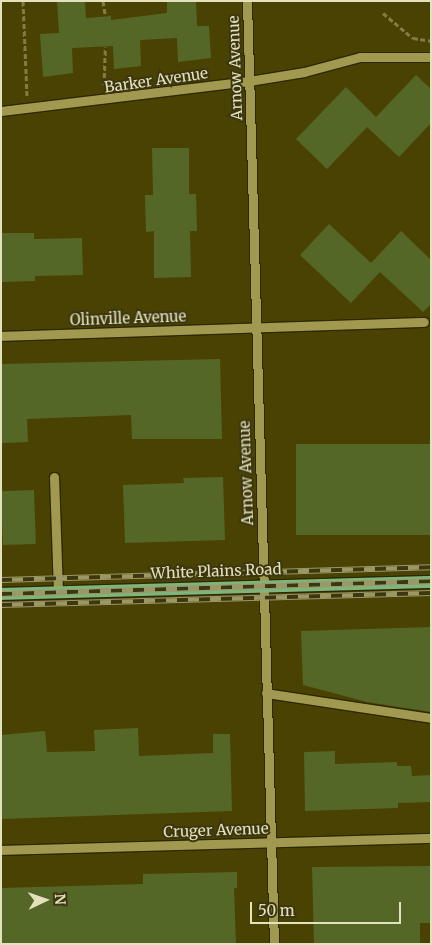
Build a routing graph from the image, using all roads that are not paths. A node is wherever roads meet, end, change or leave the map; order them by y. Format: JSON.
{"nodes":[{"id":1,"x":247,"y":1,"type":"edge"},
{"id":2,"x":431,"y":56,"type":"edge"},
{"id":3,"x":249,"y":81,"type":"junction"},
{"id":4,"x":1,"y":111,"type":"edge"},
{"id":5,"x":424,"y":322,"type":"dead end"},
{"id":6,"x":256,"y":328,"type":"junction"},
{"id":7,"x":1,"y":336,"type":"edge"},
{"id":8,"x":54,"y":477,"type":"dead end"},
{"id":9,"x":431,"y":582,"type":"edge"},
{"id":10,"x":263,"y":586,"type":"junction"},
{"id":11,"x":58,"y":592,"type":"junction"},
{"id":12,"x":1,"y":594,"type":"edge"},
{"id":13,"x":266,"y":693,"type":"junction"},
{"id":14,"x":431,"y":718,"type":"edge"},
{"id":15,"x":431,"y":838,"type":"edge"},
{"id":16,"x":271,"y":843,"type":"junction"},
{"id":17,"x":1,"y":850,"type":"edge"},
{"id":18,"x":274,"y":944,"type":"edge"}],
"edges":[{"from":1,"to":3,"type":"street","name":"Arnow Avenue"},
{"from":2,"to":3,"type":"street","name":"Barker Avenue"},
{"from":3,"to":4,"type":"street","name":"Barker Avenue"},
{"from":3,"to":6,"type":"street","name":"Arnow Avenue"},
{"from":5,"to":6,"type":"street","name":"Olinville Avenue"},
{"from":6,"to":7,"type":"street","name":"Olinville Avenue"},
{"from":6,"to":10,"type":"street","name":"Arnow Avenue"},
{"from":8,"to":11,"type":"street"},
{"from":9,"to":10,"type":"main road","name":"White Plains Road"},
{"from":10,"to":11,"type":"main road","name":"White Plains Road"},
{"from":10,"to":13,"type":"street","name":"Arnow Avenue"},
{"from":11,"to":12,"type":"main road","name":"White Plains Road"},
{"from":13,"to":14,"type":"street"},
{"from":13,"to":16,"type":"street","name":"Arnow Avenue"},
{"from":15,"to":16,"type":"street","name":"Cruger Avenue"},
{"from":16,"to":17,"type":"street","name":"Cruger Avenue"},
{"from":16,"to":18,"type":"street","name":"Arnow Avenue"}]}
